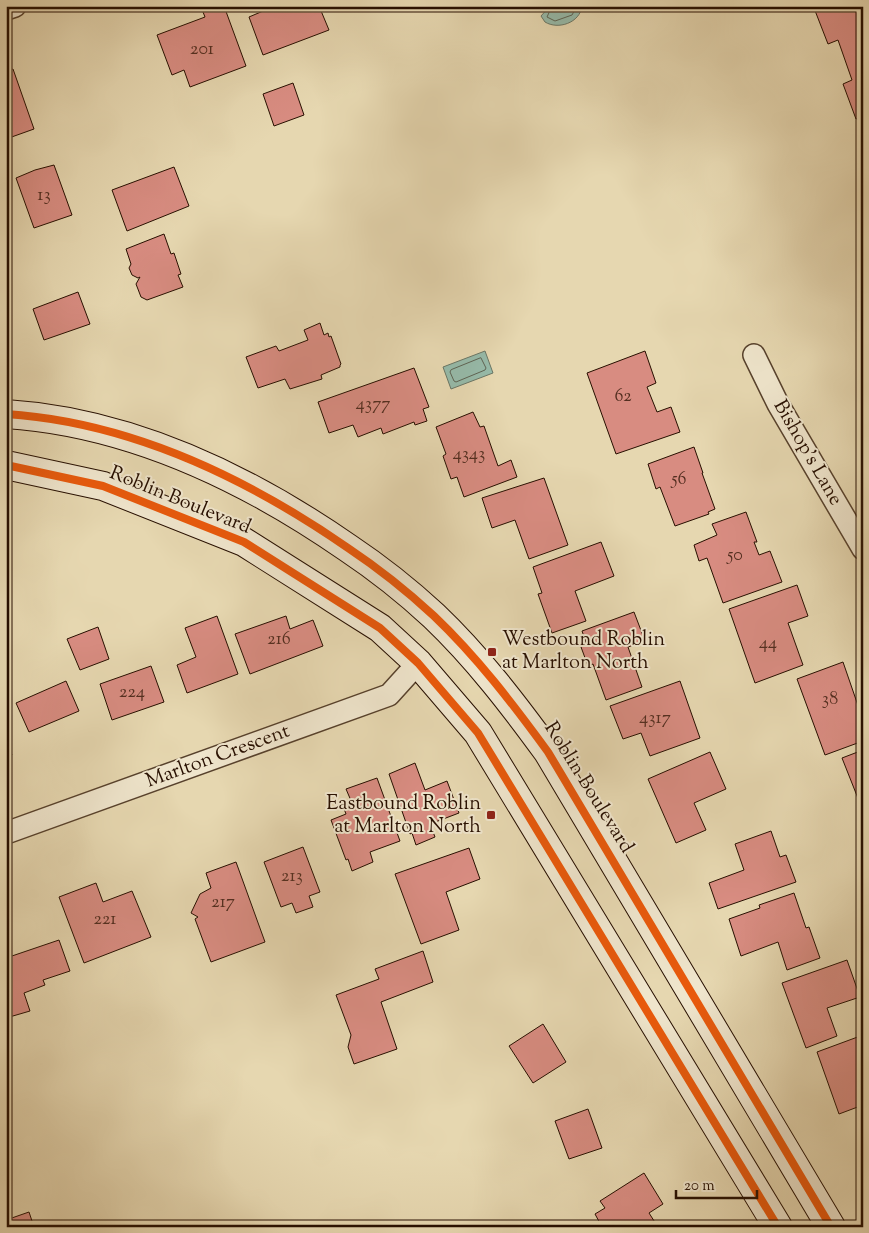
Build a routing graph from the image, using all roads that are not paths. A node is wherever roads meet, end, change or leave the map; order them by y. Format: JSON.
{"nodes":[{"id":1,"x":15,"y":6,"type":"edge"},
{"id":2,"x":6,"y":10,"type":"edge"},
{"id":3,"x":754,"y":355,"type":"dead end"},
{"id":4,"x":6,"y":414,"type":"edge"},
{"id":5,"x":6,"y":465,"type":"edge"},
{"id":6,"x":863,"y":549,"type":"edge"},
{"id":7,"x":418,"y":663,"type":"junction"},
{"id":8,"x":6,"y":833,"type":"edge"},
{"id":9,"x":778,"y":1227,"type":"edge"},
{"id":10,"x":831,"y":1227,"type":"edge"}],
"edges":[{"from":1,"to":2,"type":"street"},
{"from":3,"to":6,"type":"street","name":"Bishop's Lane"},
{"from":4,"to":10,"type":"main road","name":"Roblin Boulevard"},
{"from":5,"to":7,"type":"main road","name":"Roblin Boulevard"},
{"from":7,"to":8,"type":"street","name":"Marlton Crescent"},
{"from":7,"to":9,"type":"main road","name":"Roblin Boulevard"}]}
